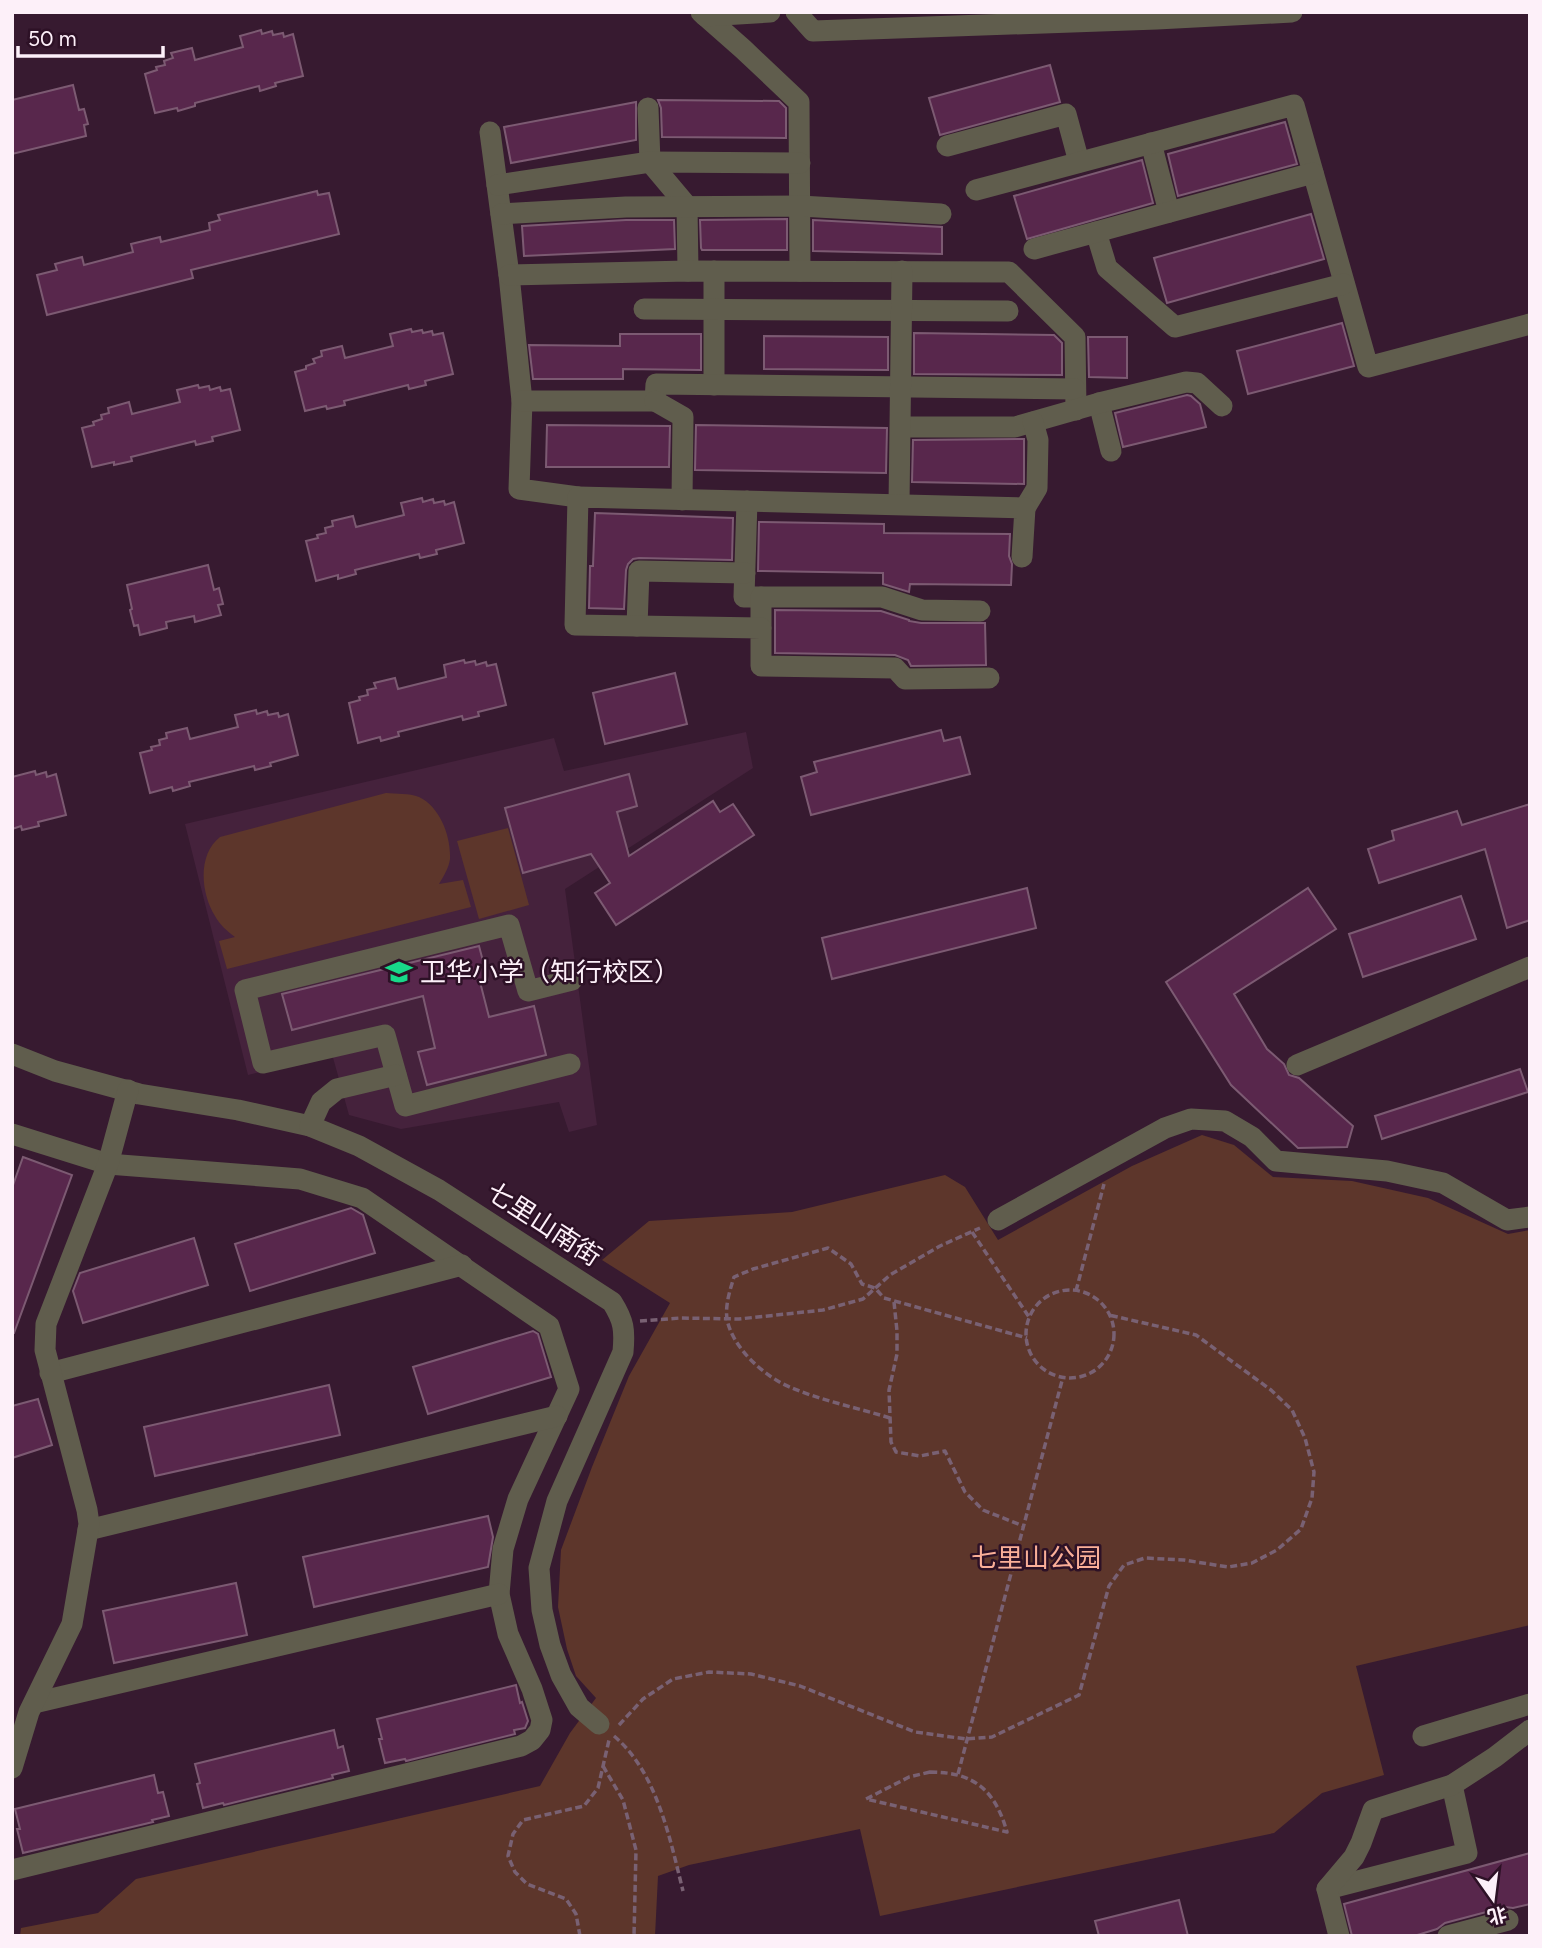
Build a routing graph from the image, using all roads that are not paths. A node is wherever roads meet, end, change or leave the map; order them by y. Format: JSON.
{"nodes":[{"id":1,"x":770,"y":12,"type":"edge"},
{"id":2,"x":796,"y":12,"type":"edge"},
{"id":3,"x":1292,"y":12,"type":"edge"},
{"id":4,"x":703,"y":14,"type":"edge"},
{"id":5,"x":1076,"y":17,"type":"edge"},
{"id":6,"x":648,"y":108,"type":"dead end"},
{"id":7,"x":491,"y":132,"type":"dead end"},
{"id":8,"x":1151,"y":143,"type":"junction"},
{"id":9,"x":947,"y":146,"type":"dead end"},
{"id":10,"x":650,"y":162,"type":"junction"},
{"id":11,"x":1079,"y":162,"type":"junction"},
{"id":12,"x":800,"y":163,"type":"junction"},
{"id":13,"x":1313,"y":173,"type":"junction"},
{"id":14,"x":498,"y":185,"type":"junction"},
{"id":15,"x":976,"y":190,"type":"dead end"},
{"id":16,"x":687,"y":206,"type":"junction"},
{"id":17,"x":800,"y":206,"type":"junction"},
{"id":18,"x":1169,"y":212,"type":"junction"},
{"id":19,"x":501,"y":214,"type":"junction"},
{"id":20,"x":942,"y":214,"type":"dead end"},
{"id":21,"x":1096,"y":232,"type":"junction"},
{"id":22,"x":1034,"y":249,"type":"dead end"},
{"id":23,"x":688,"y":271,"type":"junction"},
{"id":24,"x":714,"y":271,"type":"junction"},
{"id":25,"x":800,"y":271,"type":"junction"},
{"id":26,"x":902,"y":271,"type":"junction"},
{"id":27,"x":509,"y":275,"type":"junction"},
{"id":28,"x":1345,"y":284,"type":"junction"},
{"id":29,"x":643,"y":309,"type":"dead end"},
{"id":30,"x":714,"y":309,"type":"junction"},
{"id":31,"x":902,"y":310,"type":"junction"},
{"id":32,"x":1008,"y":310,"type":"dead end"},
{"id":33,"x":1530,"y":324,"type":"edge"},
{"id":34,"x":714,"y":385,"type":"junction"},
{"id":35,"x":901,"y":388,"type":"junction"},
{"id":36,"x":1075,"y":400,"type":"junction"},
{"id":37,"x":522,"y":401,"type":"junction"},
{"id":38,"x":655,"y":401,"type":"junction"},
{"id":39,"x":1099,"y":403,"type":"junction"},
{"id":40,"x":1222,"y":406,"type":"dead end"},
{"id":41,"x":1032,"y":422,"type":"junction"},
{"id":42,"x":901,"y":428,"type":"junction"},
{"id":43,"x":1111,"y":451,"type":"dead end"},
{"id":44,"x":578,"y":497,"type":"junction"},
{"id":45,"x":682,"y":500,"type":"junction"},
{"id":46,"x":747,"y":501,"type":"junction"},
{"id":47,"x":899,"y":504,"type":"junction"},
{"id":48,"x":1025,"y":508,"type":"junction"},
{"id":49,"x":1022,"y":557,"type":"dead end"},
{"id":50,"x":745,"y":573,"type":"junction"},
{"id":51,"x":761,"y":597,"type":"junction"},
{"id":52,"x":980,"y":611,"type":"dead end"},
{"id":53,"x":637,"y":626,"type":"junction"},
{"id":54,"x":761,"y":628,"type":"junction"},
{"id":55,"x":989,"y":678,"type":"dead end"},
{"id":56,"x":1530,"y":967,"type":"edge"},
{"id":57,"x":572,"y":980,"type":"dead end"},
{"id":58,"x":12,"y":1054,"type":"edge"},
{"id":59,"x":570,"y":1063,"type":"dead end"},
{"id":60,"x":1297,"y":1065,"type":"dead end"},
{"id":61,"x":396,"y":1076,"type":"junction"},
{"id":62,"x":128,"y":1090,"type":"junction"},
{"id":63,"x":310,"y":1126,"type":"junction"},
{"id":64,"x":12,"y":1134,"type":"edge"},
{"id":65,"x":108,"y":1164,"type":"junction"},
{"id":66,"x":1530,"y":1217,"type":"edge"},
{"id":67,"x":998,"y":1220,"type":"road end"},
{"id":68,"x":462,"y":1265,"type":"junction"},
{"id":69,"x":50,"y":1373,"type":"junction"},
{"id":70,"x":557,"y":1416,"type":"junction"},
{"id":71,"x":88,"y":1530,"type":"junction"},
{"id":72,"x":499,"y":1594,"type":"junction"},
{"id":73,"x":34,"y":1703,"type":"junction"},
{"id":74,"x":1530,"y":1704,"type":"edge"},
{"id":75,"x":605,"y":1729,"type":"road end"},
{"id":76,"x":1530,"y":1730,"type":"edge"},
{"id":77,"x":1423,"y":1736,"type":"dead end"},
{"id":78,"x":12,"y":1768,"type":"edge"},
{"id":79,"x":1452,"y":1786,"type":"junction"},
{"id":80,"x":12,"y":1870,"type":"edge"},
{"id":81,"x":1327,"y":1889,"type":"junction"},
{"id":82,"x":1508,"y":1920,"type":"dead end"},
{"id":83,"x":1339,"y":1936,"type":"edge"},
{"id":84,"x":1448,"y":1936,"type":"edge"}],
"edges":[{"from":1,"to":4,"type":"street"},
{"from":2,"to":5,"type":"street"},
{"from":3,"to":5,"type":"street"},
{"from":4,"to":12,"type":"street"},
{"from":6,"to":10,"type":"street"},
{"from":7,"to":14,"type":"street"},
{"from":8,"to":11,"type":"street"},
{"from":8,"to":13,"type":"street"},
{"from":8,"to":18,"type":"street"},
{"from":9,"to":11,"type":"street"},
{"from":10,"to":12,"type":"street"},
{"from":10,"to":14,"type":"street"},
{"from":10,"to":16,"type":"street"},
{"from":11,"to":15,"type":"street"},
{"from":12,"to":17,"type":"street"},
{"from":13,"to":18,"type":"street"},
{"from":13,"to":28,"type":"street"},
{"from":14,"to":19,"type":"street"},
{"from":16,"to":17,"type":"street"},
{"from":16,"to":19,"type":"street"},
{"from":16,"to":23,"type":"street"},
{"from":17,"to":20,"type":"street"},
{"from":17,"to":25,"type":"street"},
{"from":18,"to":21,"type":"street"},
{"from":19,"to":27,"type":"street"},
{"from":21,"to":22,"type":"street"},
{"from":21,"to":28,"type":"street"},
{"from":23,"to":24,"type":"street"},
{"from":23,"to":27,"type":"street"},
{"from":24,"to":25,"type":"street"},
{"from":24,"to":30,"type":"street"},
{"from":25,"to":26,"type":"street"},
{"from":26,"to":31,"type":"street"},
{"from":26,"to":36,"type":"street"},
{"from":27,"to":37,"type":"street"},
{"from":28,"to":33,"type":"street"},
{"from":29,"to":30,"type":"street"},
{"from":30,"to":31,"type":"street"},
{"from":30,"to":34,"type":"street"},
{"from":31,"to":32,"type":"street"},
{"from":31,"to":35,"type":"street"},
{"from":34,"to":35,"type":"street"},
{"from":34,"to":38,"type":"street"},
{"from":35,"to":36,"type":"street"},
{"from":35,"to":42,"type":"street"},
{"from":36,"to":39,"type":"street"},
{"from":36,"to":41,"type":"street"},
{"from":37,"to":38,"type":"street"},
{"from":37,"to":44,"type":"street"},
{"from":38,"to":45,"type":"street"},
{"from":39,"to":40,"type":"street"},
{"from":39,"to":43,"type":"street"},
{"from":41,"to":42,"type":"street"},
{"from":41,"to":48,"type":"street"},
{"from":42,"to":47,"type":"street"},
{"from":44,"to":45,"type":"street"},
{"from":44,"to":53,"type":"street"},
{"from":45,"to":46,"type":"street"},
{"from":46,"to":47,"type":"street"},
{"from":46,"to":50,"type":"street"},
{"from":47,"to":48,"type":"street"},
{"from":48,"to":49,"type":"street"},
{"from":50,"to":51,"type":"street"},
{"from":50,"to":53,"type":"street"},
{"from":51,"to":52,"type":"street"},
{"from":51,"to":54,"type":"street"},
{"from":53,"to":54,"type":"street"},
{"from":54,"to":55,"type":"street"},
{"from":56,"to":60,"type":"street"},
{"from":57,"to":61,"type":"street"},
{"from":58,"to":62,"type":"street","name":"七里山南街"},
{"from":59,"to":61,"type":"street"},
{"from":61,"to":63,"type":"street"},
{"from":62,"to":63,"type":"street","name":"七里山南街"},
{"from":62,"to":65,"type":"street"},
{"from":63,"to":75,"type":"street","name":"七里山南街"},
{"from":64,"to":65,"type":"street"},
{"from":65,"to":68,"type":"street"},
{"from":65,"to":69,"type":"street"},
{"from":66,"to":67,"type":"street"},
{"from":68,"to":69,"type":"street"},
{"from":68,"to":70,"type":"street"},
{"from":69,"to":71,"type":"street"},
{"from":70,"to":71,"type":"street"},
{"from":70,"to":72,"type":"street"},
{"from":71,"to":73,"type":"street"},
{"from":72,"to":73,"type":"street"},
{"from":72,"to":80,"type":"street"},
{"from":73,"to":78,"type":"street"},
{"from":74,"to":77,"type":"street"},
{"from":76,"to":79,"type":"street"},
{"from":79,"to":81,"type":"street"},
{"from":79,"to":81,"type":"street"},
{"from":81,"to":83,"type":"street"},
{"from":82,"to":84,"type":"street"}]}
